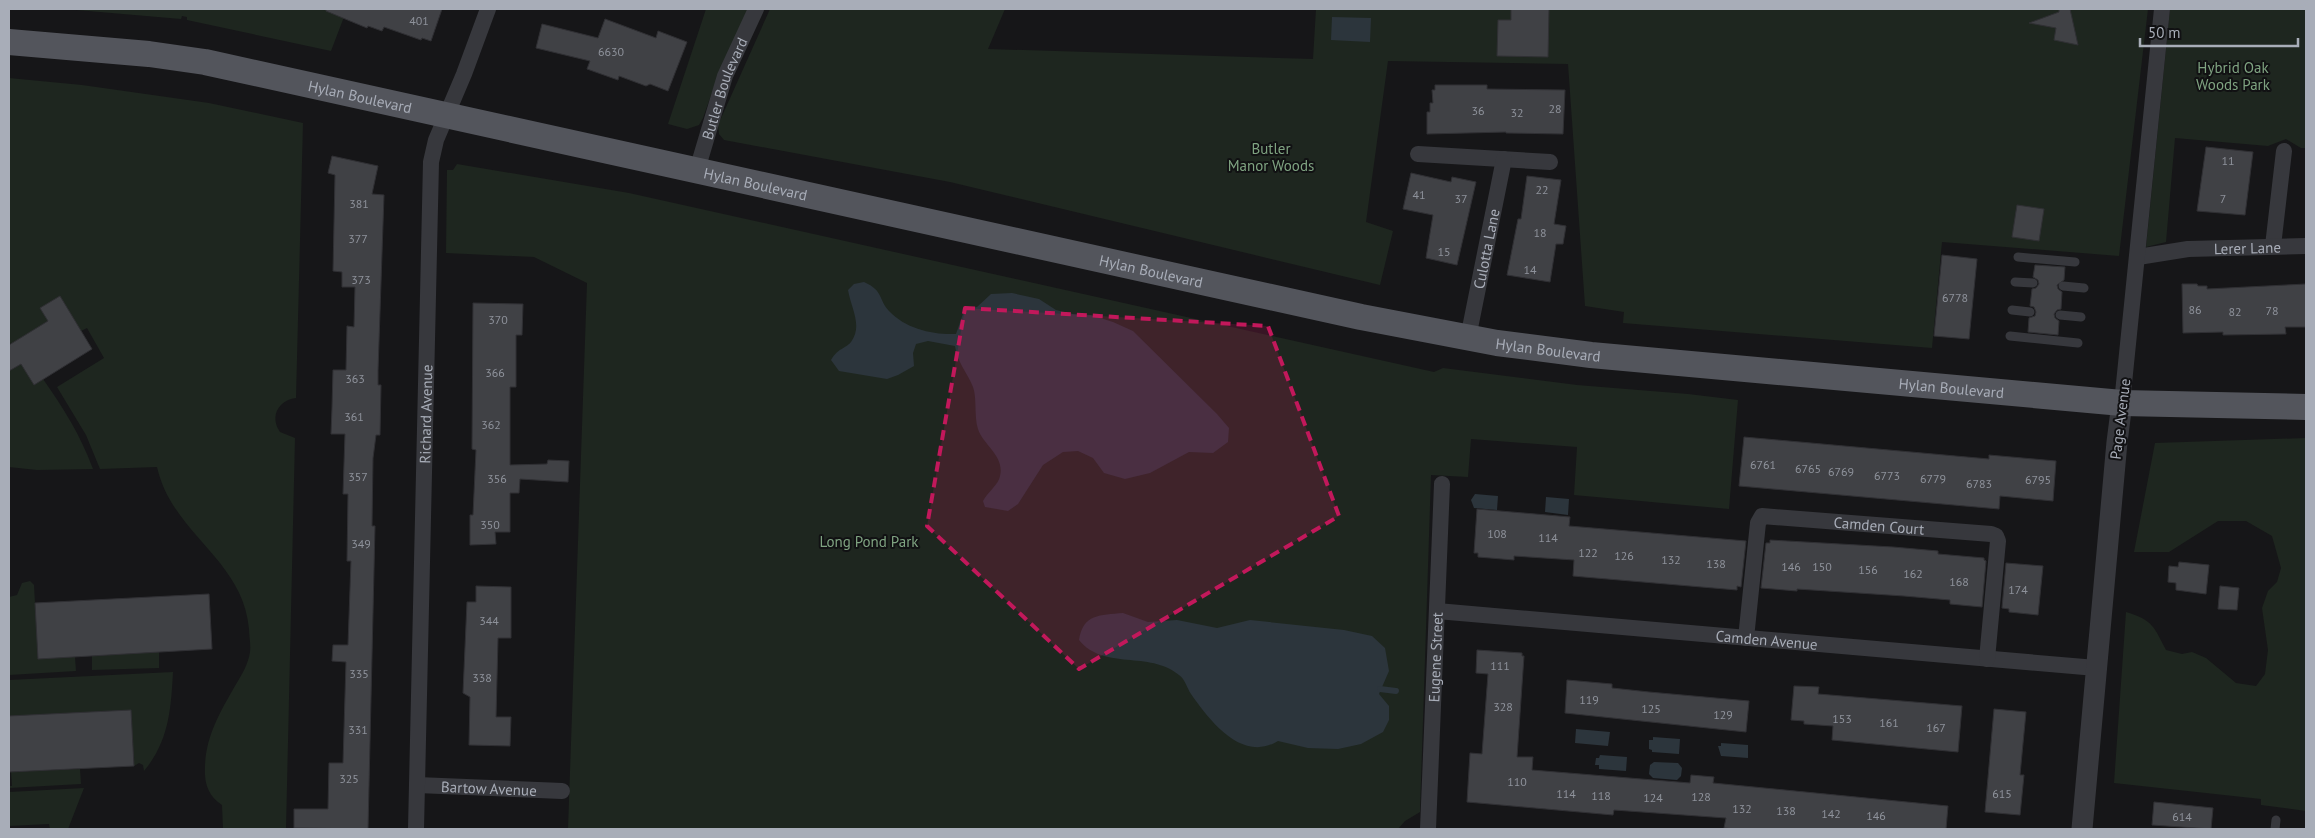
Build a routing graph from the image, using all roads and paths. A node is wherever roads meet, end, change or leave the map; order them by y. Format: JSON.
{"nodes":[{"id":1,"x":488,"y":9,"type":"edge"},
{"id":2,"x":756,"y":9,"type":"edge"},
{"id":3,"x":2162,"y":9,"type":"edge"},
{"id":4,"x":9,"y":42,"type":"edge"},
{"id":5,"x":446,"y":115,"type":"junction"},
{"id":6,"x":2284,"y":151,"type":"dead end"},
{"id":7,"x":1418,"y":154,"type":"dead end"},
{"id":8,"x":1504,"y":159,"type":"junction"},
{"id":9,"x":1550,"y":162,"type":"dead end"},
{"id":10,"x":697,"y":170,"type":"junction"},
{"id":11,"x":2272,"y":246,"type":"junction"},
{"id":12,"x":2306,"y":246,"type":"edge"},
{"id":13,"x":2018,"y":257,"type":"dead end"},
{"id":14,"x":2138,"y":257,"type":"junction"},
{"id":15,"x":2076,"y":262,"type":"dead end"},
{"id":16,"x":2015,"y":282,"type":"dead end"},
{"id":17,"x":2033,"y":284,"type":"dead end"},
{"id":18,"x":2063,"y":286,"type":"dead end"},
{"id":19,"x":2084,"y":288,"type":"dead end"},
{"id":20,"x":2012,"y":310,"type":"dead end"},
{"id":21,"x":2030,"y":312,"type":"dead end"},
{"id":22,"x":2060,"y":315,"type":"dead end"},
{"id":23,"x":2081,"y":317,"type":"dead end"},
{"id":24,"x":2010,"y":336,"type":"dead end"},
{"id":25,"x":1468,"y":338,"type":"junction"},
{"id":26,"x":2078,"y":343,"type":"dead end"},
{"id":27,"x":2122,"y":403,"type":"junction"},
{"id":28,"x":2306,"y":407,"type":"edge"},
{"id":29,"x":1442,"y":484,"type":"dead end"},
{"id":30,"x":1437,"y":611,"type":"junction"},
{"id":31,"x":1746,"y":638,"type":"junction"},
{"id":32,"x":1987,"y":659,"type":"junction"},
{"id":33,"x":2096,"y":668,"type":"junction"},
{"id":34,"x":418,"y":785,"type":"junction"},
{"id":35,"x":562,"y":790,"type":"dead end"},
{"id":36,"x":416,"y":829,"type":"edge"},
{"id":37,"x":1428,"y":829,"type":"edge"},
{"id":38,"x":2082,"y":829,"type":"edge"}],
"edges":[{"from":1,"to":5,"type":"street","name":"Richard Avenue"},
{"from":2,"to":10,"type":"street","name":"Butler Boulevard"},
{"from":3,"to":14,"type":"street","name":"Page Avenue"},
{"from":4,"to":5,"type":"main road","name":"Hylan Boulevard"},
{"from":5,"to":10,"type":"main road","name":"Hylan Boulevard"},
{"from":5,"to":34,"type":"street","name":"Richard Avenue"},
{"from":6,"to":11,"type":"street"},
{"from":7,"to":8,"type":"street"},
{"from":8,"to":9,"type":"street"},
{"from":8,"to":25,"type":"street","name":"Culotta Lane"},
{"from":10,"to":25,"type":"main road","name":"Hylan Boulevard"},
{"from":11,"to":12,"type":"street","name":"Lerer Lane"},
{"from":11,"to":14,"type":"street","name":"Lerer Lane"},
{"from":13,"to":15,"type":"lane"},
{"from":14,"to":27,"type":"street","name":"Page Avenue"},
{"from":16,"to":17,"type":"lane"},
{"from":18,"to":19,"type":"lane"},
{"from":20,"to":21,"type":"lane"},
{"from":22,"to":23,"type":"lane"},
{"from":24,"to":26,"type":"lane"},
{"from":25,"to":27,"type":"main road","name":"Hylan Boulevard"},
{"from":27,"to":28,"type":"main road","name":"Hylan Boulevard"},
{"from":27,"to":33,"type":"street","name":"Page Avenue"},
{"from":29,"to":30,"type":"street","name":"Eugene Street"},
{"from":30,"to":31,"type":"street","name":"Camden Avenue"},
{"from":30,"to":37,"type":"street","name":"Eugene Street"},
{"from":31,"to":32,"type":"street","name":"Camden Avenue"},
{"from":31,"to":32,"type":"street","name":"Camden Court"},
{"from":32,"to":33,"type":"street","name":"Camden Avenue"},
{"from":33,"to":38,"type":"street","name":"Page Avenue"},
{"from":34,"to":35,"type":"street","name":"Bartow Avenue"},
{"from":34,"to":36,"type":"street","name":"Richard Avenue"}]}
